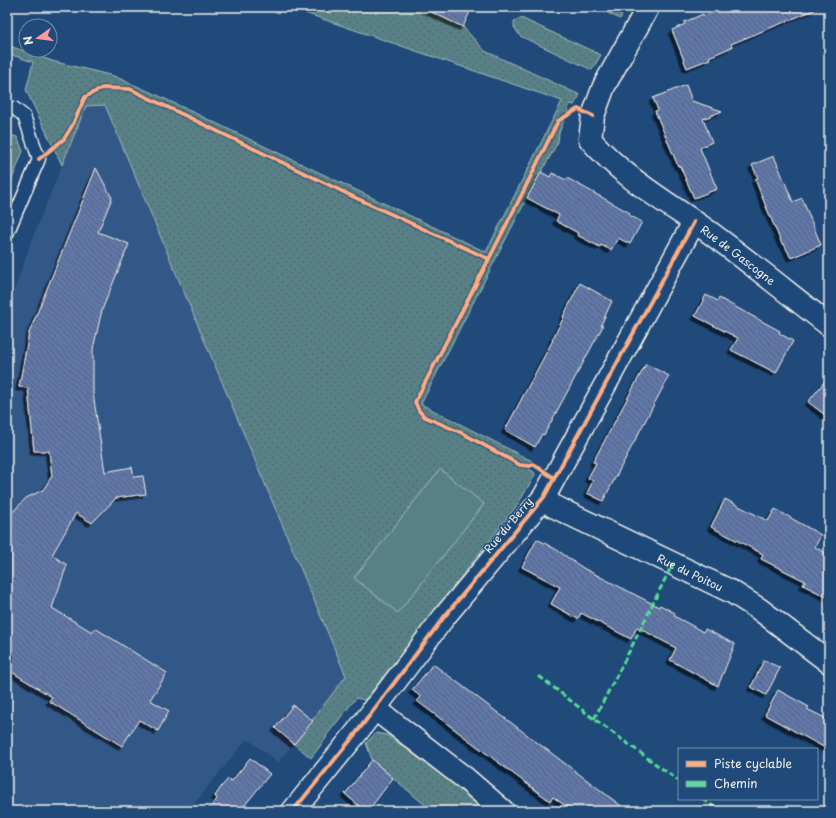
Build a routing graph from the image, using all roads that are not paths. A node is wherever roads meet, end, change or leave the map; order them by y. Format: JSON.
{"nodes":[{"id":1,"x":648,"y":7,"type":"edge"},
{"id":2,"x":7,"y":109,"type":"edge"},
{"id":3,"x":694,"y":222,"type":"junction"},
{"id":4,"x":7,"y":234,"type":"edge"},
{"id":5,"x":829,"y":325,"type":"edge"},
{"id":6,"x":544,"y":497,"type":"junction"},
{"id":7,"x":829,"y":662,"type":"edge"},
{"id":8,"x":374,"y":708,"type":"junction"},
{"id":9,"x":293,"y":811,"type":"edge"},
{"id":10,"x":504,"y":811,"type":"edge"}],
"edges":[{"from":1,"to":3,"type":"street","name":"Rue de Gascogne"},
{"from":2,"to":4,"type":"lane"},
{"from":3,"to":5,"type":"street","name":"Rue de Gascogne"},
{"from":3,"to":6,"type":"street","name":"Rue du Berry"},
{"from":6,"to":7,"type":"street","name":"Rue du Poitou"},
{"from":6,"to":8,"type":"street","name":"Rue du Berry"},
{"from":8,"to":9,"type":"street","name":"Rue du Berry"},
{"from":8,"to":10,"type":"street"}]}
